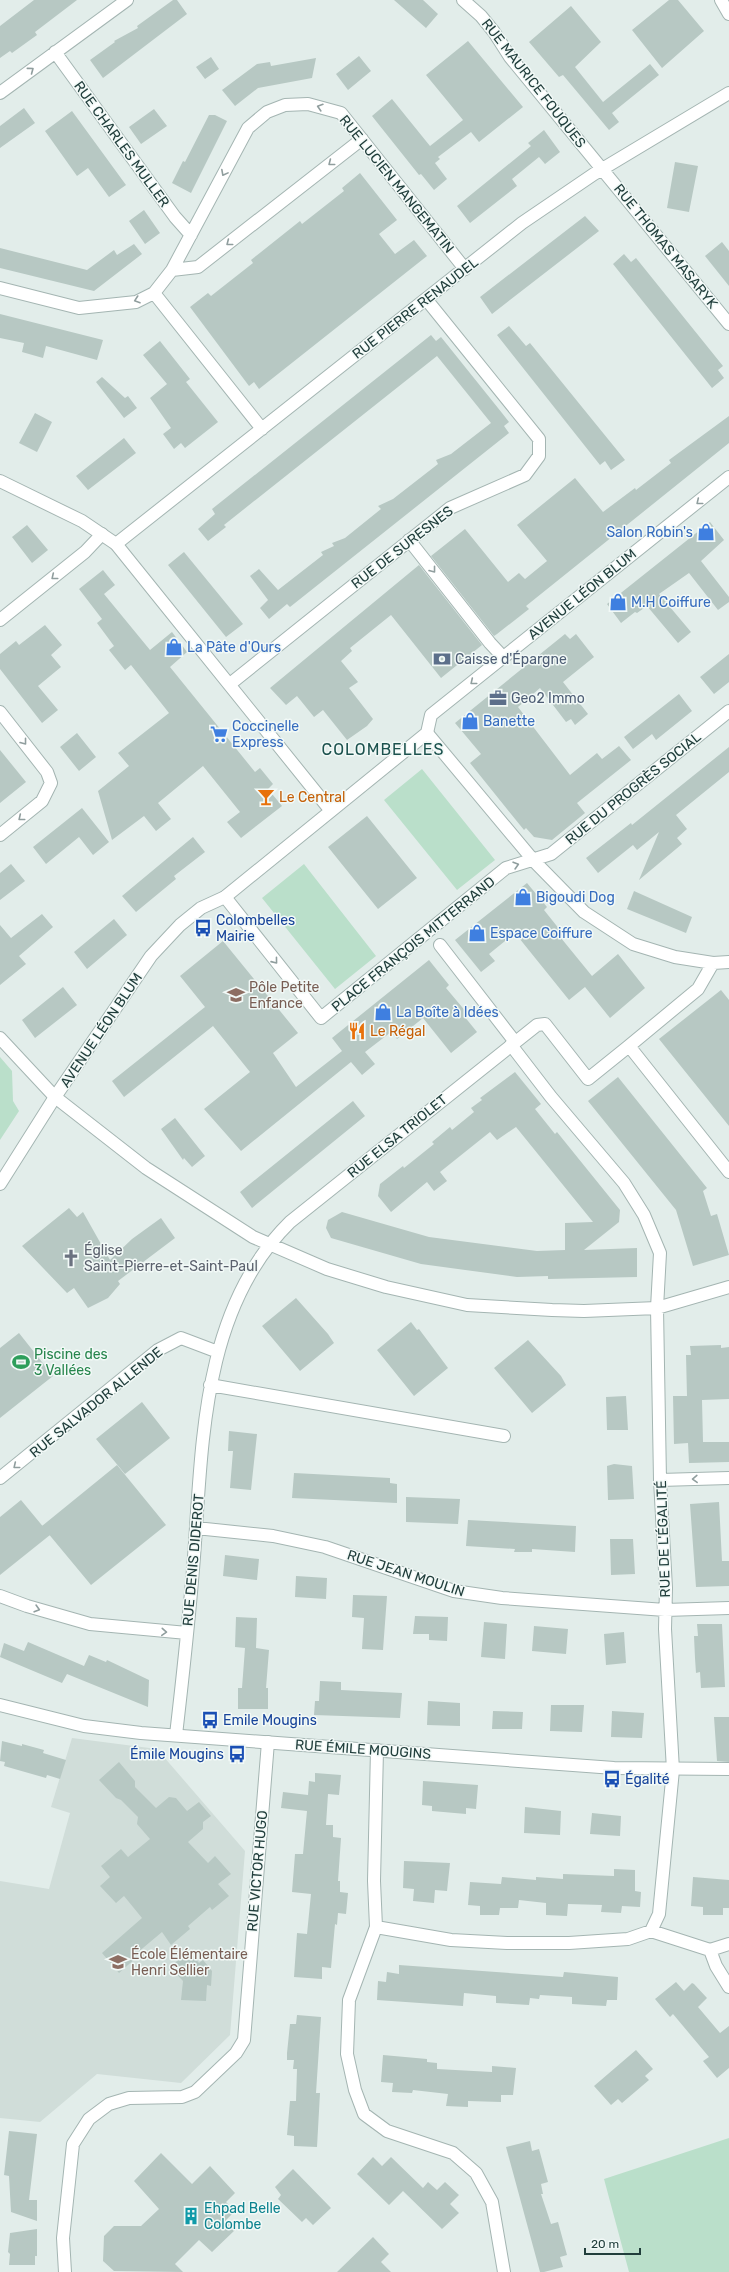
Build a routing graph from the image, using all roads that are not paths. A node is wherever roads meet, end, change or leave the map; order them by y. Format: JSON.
{"nodes":[{"id":1,"x":127,"y":0,"type":"edge"},
{"id":2,"x":463,"y":0,"type":"edge"},
{"id":3,"x":721,"y":0,"type":"edge"},
{"id":4,"x":729,"y":14,"type":"edge"},
{"id":5,"x":55,"y":52,"type":"junction"},
{"id":6,"x":0,"y":93,"type":"edge"},
{"id":7,"x":729,"y":93,"type":"edge"},
{"id":8,"x":362,"y":139,"type":"junction"},
{"id":9,"x":602,"y":169,"type":"junction"},
{"id":10,"x":190,"y":235,"type":"junction"},
{"id":11,"x":465,"y":268,"type":"junction"},
{"id":12,"x":172,"y":270,"type":"junction"},
{"id":13,"x":0,"y":288,"type":"edge"},
{"id":14,"x":154,"y":293,"type":"junction"},
{"id":15,"x":426,"y":299,"type":"junction"},
{"id":16,"x":729,"y":324,"type":"edge"},
{"id":17,"x":262,"y":429,"type":"junction"},
{"id":18,"x":729,"y":477,"type":"edge"},
{"id":19,"x":0,"y":481,"type":"edge"},
{"id":20,"x":102,"y":534,"type":"junction"},
{"id":21,"x":409,"y":540,"type":"junction"},
{"id":22,"x":116,"y":544,"type":"junction"},
{"id":23,"x":0,"y":620,"type":"edge"},
{"id":24,"x":503,"y":657,"type":"junction"},
{"id":25,"x":230,"y":684,"type":"junction"},
{"id":26,"x":729,"y":711,"type":"edge"},
{"id":27,"x":0,"y":712,"type":"edge"},
{"id":28,"x":427,"y":733,"type":"junction"},
{"id":29,"x":331,"y":811,"type":"junction"},
{"id":30,"x":0,"y":835,"type":"edge"},
{"id":31,"x":534,"y":861,"type":"junction"},
{"id":32,"x":225,"y":897,"type":"junction"},
{"id":33,"x":440,"y":945,"type":"dead end"},
{"id":34,"x":729,"y":962,"type":"edge"},
{"id":35,"x":714,"y":963,"type":"junction"},
{"id":36,"x":0,"y":1038,"type":"edge"},
{"id":37,"x":513,"y":1044,"type":"junction"},
{"id":38,"x":629,"y":1046,"type":"junction"},
{"id":39,"x":55,"y":1097,"type":"junction"},
{"id":40,"x":729,"y":1172,"type":"edge"},
{"id":41,"x":0,"y":1184,"type":"edge"},
{"id":42,"x":269,"y":1245,"type":"junction"},
{"id":43,"x":729,"y":1287,"type":"edge"},
{"id":44,"x":657,"y":1308,"type":"junction"},
{"id":45,"x":218,"y":1352,"type":"junction"},
{"id":46,"x":210,"y":1385,"type":"junction"},
{"id":47,"x":504,"y":1436,"type":"dead end"},
{"id":48,"x":0,"y":1478,"type":"edge"},
{"id":49,"x":729,"y":1478,"type":"edge"},
{"id":50,"x":660,"y":1480,"type":"junction"},
{"id":51,"x":196,"y":1528,"type":"junction"},
{"id":52,"x":0,"y":1596,"type":"edge"},
{"id":53,"x":729,"y":1608,"type":"edge"},
{"id":54,"x":665,"y":1610,"type":"junction"},
{"id":55,"x":187,"y":1633,"type":"junction"},
{"id":56,"x":0,"y":1705,"type":"edge"},
{"id":57,"x":176,"y":1735,"type":"junction"},
{"id":58,"x":268,"y":1742,"type":"junction"},
{"id":59,"x":377,"y":1750,"type":"junction"},
{"id":60,"x":729,"y":1769,"type":"edge"},
{"id":61,"x":673,"y":1770,"type":"junction"},
{"id":62,"x":376,"y":1927,"type":"junction"},
{"id":63,"x":651,"y":1931,"type":"junction"},
{"id":64,"x":729,"y":1944,"type":"edge"},
{"id":65,"x":710,"y":1950,"type":"junction"},
{"id":66,"x":729,"y":1986,"type":"edge"},
{"id":67,"x":65,"y":2272,"type":"edge"},
{"id":68,"x":504,"y":2272,"type":"edge"}],
"edges":[{"from":1,"to":5,"type":"street"},
{"from":2,"to":9,"type":"street","name":"RUE MAURICE FOUQUES"},
{"from":3,"to":4,"type":"street"},
{"from":6,"to":5,"type":"street","one_way":true},
{"from":5,"to":10,"type":"street","name":"RUE CHARLES MULLER"},
{"from":7,"to":9,"type":"street","name":"RUE PIERRE RENAUDEL"},
{"from":8,"to":10,"type":"street","name":"RUE LUCIEN MANGEMATIN","one_way":true},
{"from":8,"to":11,"type":"street","name":"RUE LUCIEN MANGEMATIN"},
{"from":8,"to":12,"type":"street","one_way":true},
{"from":9,"to":11,"type":"street","name":"RUE PIERRE RENAUDEL"},
{"from":9,"to":16,"type":"street","name":"RUE THOMAS MASARYK"},
{"from":10,"to":12,"type":"street","name":"RUE LUCIEN MANGEMATIN"},
{"from":11,"to":15,"type":"street","name":"RUE PIERRE RENAUDEL"},
{"from":12,"to":14,"type":"street","name":"RUE LUCIEN MANGEMATIN"},
{"from":14,"to":13,"type":"street","name":"RUE LUCIEN MANGEMATIN","one_way":true},
{"from":14,"to":17,"type":"street"},
{"from":15,"to":17,"type":"street","name":"RUE PIERRE RENAUDEL"},
{"from":15,"to":21,"type":"street","name":"RUE DE SURESNES"},
{"from":17,"to":22,"type":"street","name":"RUE PIERRE RENAUDEL"},
{"from":18,"to":24,"type":"street","name":"AVENUE LÉON BLUM","one_way":true},
{"from":19,"to":20,"type":"street"},
{"from":20,"to":22,"type":"street"},
{"from":20,"to":23,"type":"street","one_way":true},
{"from":21,"to":24,"type":"street","one_way":true},
{"from":21,"to":25,"type":"street","name":"RUE DE SURESNES"},
{"from":22,"to":25,"type":"street"},
{"from":24,"to":28,"type":"street","name":"AVENUE LÉON BLUM","one_way":true},
{"from":25,"to":29,"type":"street"},
{"from":26,"to":31,"type":"street","name":"RUE DU PROGRÈS SOCIAL"},
{"from":27,"to":30,"type":"street","one_way":true},
{"from":28,"to":29,"type":"street"},
{"from":28,"to":31,"type":"street"},
{"from":29,"to":32,"type":"street"},
{"from":32,"to":31,"type":"street","name":"PLACE FRANÇOIS MITTERRAND","one_way":true},
{"from":31,"to":35,"type":"street"},
{"from":32,"to":39,"type":"street","name":"AVENUE LÉON BLUM"},
{"from":33,"to":37,"type":"street","name":"RUE DE L'ÉGALITÉ"},
{"from":34,"to":35,"type":"street"},
{"from":35,"to":38,"type":"street"},
{"from":36,"to":39,"type":"street"},
{"from":37,"to":38,"type":"street","name":"RUE ELSA TRIOLET"},
{"from":37,"to":42,"type":"street","name":"RUE ELSA TRIOLET"},
{"from":37,"to":44,"type":"street","name":"RUE DE L'ÉGALITÉ"},
{"from":38,"to":40,"type":"street"},
{"from":39,"to":41,"type":"street","name":"AVENUE LÉON BLUM"},
{"from":39,"to":42,"type":"street"},
{"from":42,"to":44,"type":"street"},
{"from":42,"to":45,"type":"street","name":"RUE DENIS DIDEROT"},
{"from":43,"to":44,"type":"street"},
{"from":44,"to":50,"type":"street","name":"RUE DE L'ÉGALITÉ"},
{"from":45,"to":46,"type":"street","name":"RUE DENIS DIDEROT"},
{"from":45,"to":48,"type":"street","name":"RUE SALVADOR ALLENDE","one_way":true},
{"from":46,"to":47,"type":"street"},
{"from":46,"to":51,"type":"street","name":"RUE DENIS DIDEROT"},
{"from":49,"to":50,"type":"street","one_way":true},
{"from":50,"to":54,"type":"street","name":"RUE DE L'ÉGALITÉ"},
{"from":51,"to":54,"type":"street","name":"RUE JEAN MOULIN"},
{"from":51,"to":55,"type":"street","name":"RUE DENIS DIDEROT"},
{"from":52,"to":55,"type":"street","one_way":true},
{"from":53,"to":54,"type":"street","name":"RUE JEAN MOULIN"},
{"from":54,"to":61,"type":"street","name":"RUE DE L'ÉGALITÉ"},
{"from":55,"to":57,"type":"street","name":"RUE DENIS DIDEROT"},
{"from":56,"to":57,"type":"street","name":"RUE ÉMILE MOUGINS"},
{"from":57,"to":58,"type":"street","name":"RUE ÉMILE MOUGINS"},
{"from":58,"to":59,"type":"street","name":"RUE ÉMILE MOUGINS"},
{"from":58,"to":67,"type":"street","name":"RUE VICTOR HUGO"},
{"from":59,"to":61,"type":"street","name":"RUE ÉMILE MOUGINS"},
{"from":59,"to":62,"type":"street"},
{"from":60,"to":61,"type":"street","name":"RUE ÉMILE MOUGINS"},
{"from":61,"to":63,"type":"street","name":"RUE DE L'ÉGALITÉ"},
{"from":62,"to":63,"type":"street"},
{"from":62,"to":68,"type":"street"},
{"from":63,"to":65,"type":"street"},
{"from":64,"to":65,"type":"street"},
{"from":65,"to":66,"type":"street"}]}
